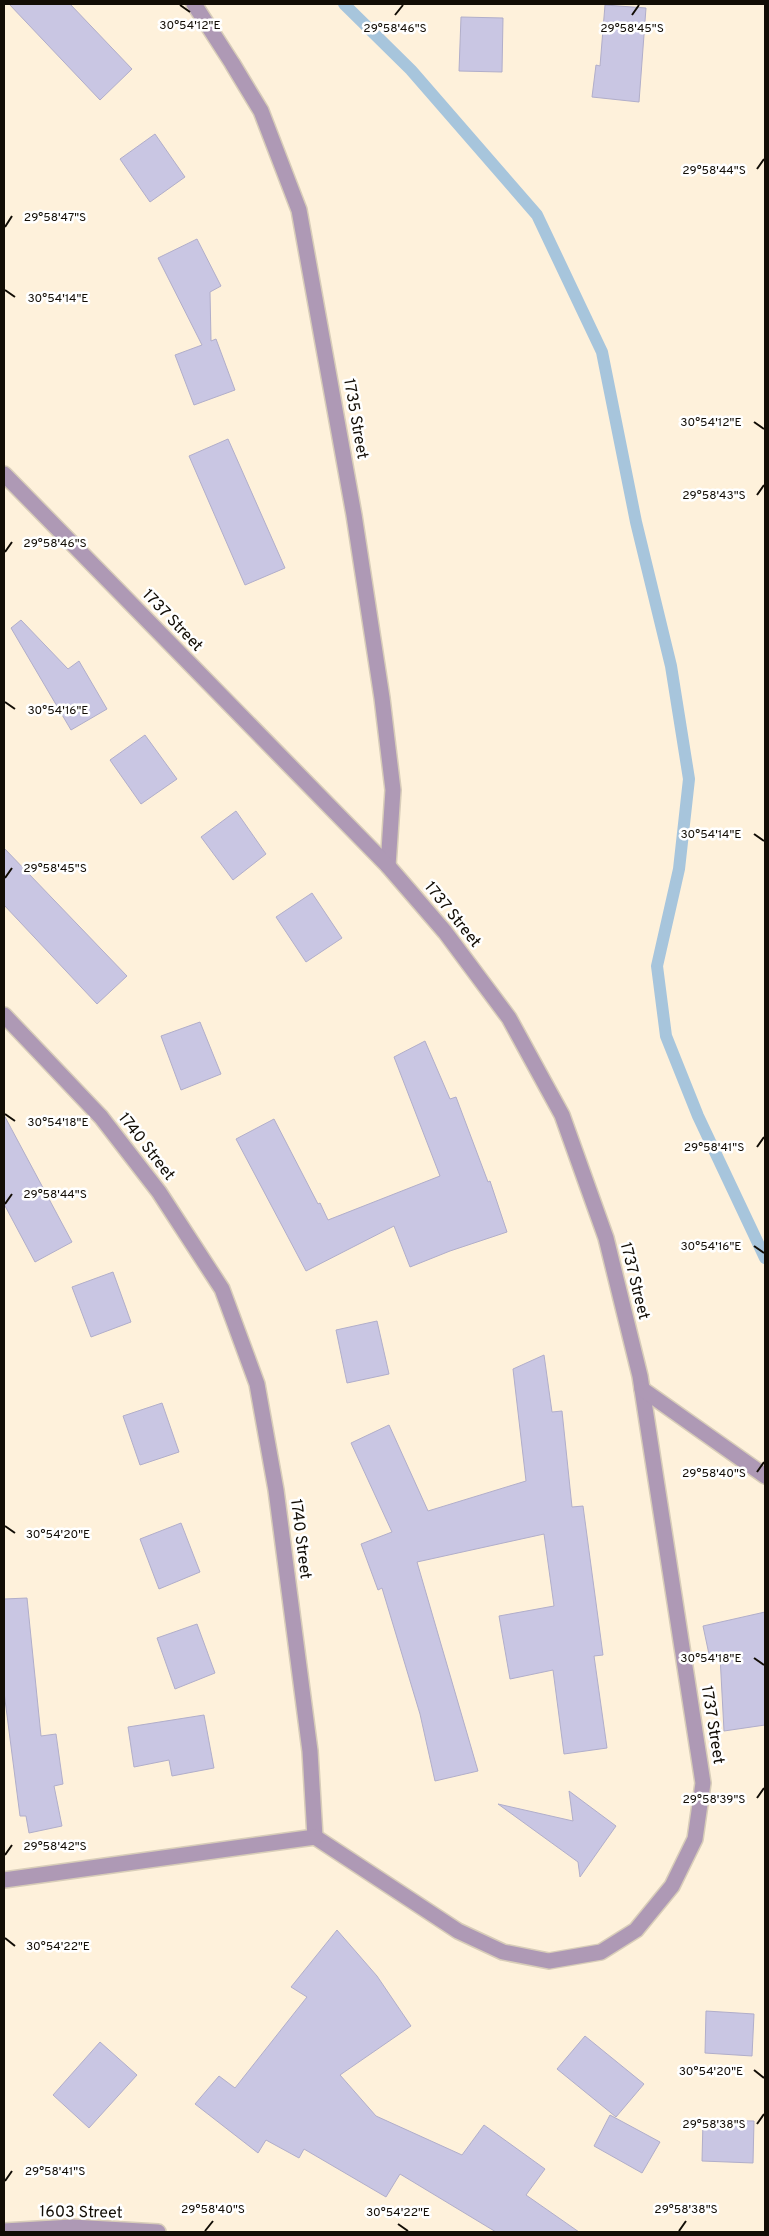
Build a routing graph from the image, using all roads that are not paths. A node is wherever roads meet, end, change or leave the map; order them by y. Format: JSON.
{"nodes":[{"id":1,"x":194,"y":4,"type":"edge"},
{"id":2,"x":4,"y":474,"type":"edge"},
{"id":3,"x":388,"y":866,"type":"junction"},
{"id":4,"x":4,"y":1015,"type":"edge"},
{"id":5,"x":642,"y":1389,"type":"junction"},
{"id":6,"x":765,"y":1476,"type":"edge"},
{"id":7,"x":316,"y":1837,"type":"junction"},
{"id":8,"x":4,"y":1880,"type":"edge"},
{"id":9,"x":4,"y":2231,"type":"edge"},
{"id":10,"x":158,"y":2232,"type":"edge"}],
"edges":[{"from":1,"to":3,"type":"street","name":"1735 Street"},
{"from":2,"to":3,"type":"street","name":"1737 Street"},
{"from":3,"to":5,"type":"street","name":"1737 Street"},
{"from":4,"to":7,"type":"street","name":"1740 Street"},
{"from":5,"to":6,"type":"street"},
{"from":5,"to":7,"type":"street","name":"1737 Street"},
{"from":7,"to":8,"type":"street"},
{"from":9,"to":10,"type":"street","name":"1603 Street"}]}
